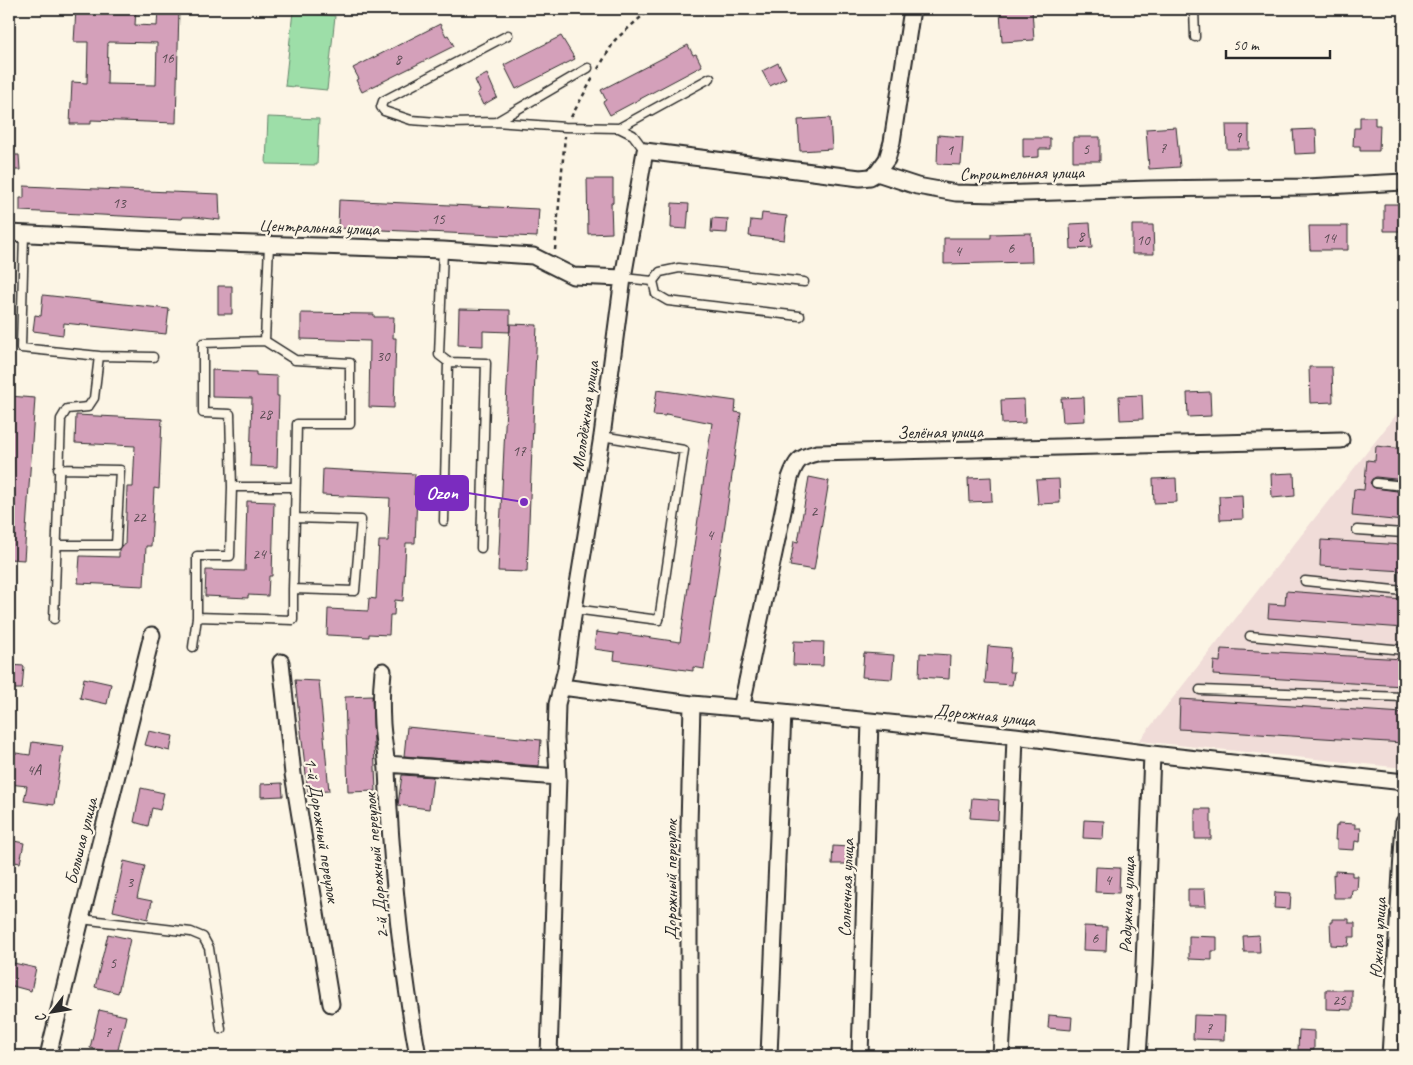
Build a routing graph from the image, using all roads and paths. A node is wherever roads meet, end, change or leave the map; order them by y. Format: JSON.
{"nodes":[{"id":1,"x":912,"y":9,"type":"edge"},
{"id":2,"x":1194,"y":9,"type":"edge"},
{"id":3,"x":508,"y":35,"type":"dead end"},
{"id":4,"x":1195,"y":37,"type":"dead end"},
{"id":5,"x":588,"y":68,"type":"dead end"},
{"id":6,"x":710,"y":78,"type":"dead end"},
{"id":7,"x":496,"y":122,"type":"junction"},
{"id":8,"x":619,"y":128,"type":"junction"},
{"id":9,"x":645,"y":151,"type":"junction"},
{"id":10,"x":877,"y":172,"type":"junction"},
{"id":11,"x":1404,"y":182,"type":"edge"},
{"id":12,"x":16,"y":233,"type":"edge"},
{"id":13,"x":269,"y":244,"type":"junction"},
{"id":14,"x":442,"y":250,"type":"junction"},
{"id":15,"x":623,"y":278,"type":"junction"},
{"id":16,"x":654,"y":281,"type":"junction"},
{"id":17,"x":804,"y":282,"type":"dead end"},
{"id":18,"x":800,"y":316,"type":"dead end"},
{"id":19,"x":264,"y":341,"type":"junction"},
{"id":20,"x":100,"y":356,"type":"junction"},
{"id":21,"x":153,"y":357,"type":"dead end"},
{"id":22,"x":448,"y":362,"type":"junction"},
{"id":23,"x":602,"y":436,"type":"junction"},
{"id":24,"x":1341,"y":440,"type":"dead end"},
{"id":25,"x":58,"y":469,"type":"junction"},
{"id":26,"x":1376,"y":483,"type":"dead end"},
{"id":27,"x":1404,"y":486,"type":"edge"},
{"id":28,"x":232,"y":487,"type":"junction"},
{"id":29,"x":295,"y":487,"type":"junction"},
{"id":30,"x":295,"y":518,"type":"junction"},
{"id":31,"x":444,"y":521,"type":"dead end"},
{"id":32,"x":1357,"y":530,"type":"dead end"},
{"id":33,"x":1404,"y":533,"type":"edge"},
{"id":34,"x":58,"y":545,"type":"junction"},
{"id":35,"x":481,"y":548,"type":"dead end"},
{"id":36,"x":1304,"y":581,"type":"dead end"},
{"id":37,"x":293,"y":589,"type":"junction"},
{"id":38,"x":1404,"y":590,"type":"edge"},
{"id":39,"x":574,"y":609,"type":"junction"},
{"id":40,"x":197,"y":617,"type":"junction"},
{"id":41,"x":54,"y":619,"type":"dead end"},
{"id":42,"x":152,"y":635,"type":"dead end"},
{"id":43,"x":1250,"y":636,"type":"dead end"},
{"id":44,"x":193,"y":647,"type":"dead end"},
{"id":45,"x":1404,"y":650,"type":"edge"},
{"id":46,"x":281,"y":662,"type":"dead end"},
{"id":47,"x":383,"y":671,"type":"dead end"},
{"id":48,"x":562,"y":687,"type":"junction"},
{"id":49,"x":1200,"y":690,"type":"dead end"},
{"id":50,"x":1404,"y":697,"type":"edge"},
{"id":51,"x":692,"y":704,"type":"junction"},
{"id":52,"x":741,"y":709,"type":"junction"},
{"id":53,"x":783,"y":712,"type":"junction"},
{"id":54,"x":870,"y":722,"type":"junction"},
{"id":55,"x":1015,"y":736,"type":"junction"},
{"id":56,"x":1152,"y":754,"type":"junction"},
{"id":57,"x":386,"y":764,"type":"junction"},
{"id":58,"x":558,"y":777,"type":"junction"},
{"id":59,"x":1404,"y":782,"type":"edge"},
{"id":60,"x":1404,"y":822,"type":"edge"},
{"id":61,"x":81,"y":919,"type":"junction"},
{"id":62,"x":331,"y":1004,"type":"dead end"},
{"id":63,"x":221,"y":1029,"type":"dead end"},
{"id":64,"x":48,"y":1056,"type":"edge"},
{"id":65,"x":418,"y":1056,"type":"edge"},
{"id":66,"x":549,"y":1056,"type":"edge"},
{"id":67,"x":689,"y":1056,"type":"edge"},
{"id":68,"x":769,"y":1056,"type":"edge"},
{"id":69,"x":860,"y":1056,"type":"edge"},
{"id":70,"x":1001,"y":1056,"type":"edge"},
{"id":71,"x":1138,"y":1056,"type":"edge"},
{"id":72,"x":1390,"y":1056,"type":"edge"}],
"edges":[{"from":1,"to":10,"type":"street"},
{"from":2,"to":4,"type":"lane"},
{"from":3,"to":7,"type":"lane"},
{"from":5,"to":7,"type":"lane"},
{"from":6,"to":8,"type":"lane"},
{"from":7,"to":8,"type":"lane"},
{"from":8,"to":9,"type":"lane"},
{"from":9,"to":10,"type":"street"},
{"from":9,"to":15,"type":"street","name":"Молодёжная улица"},
{"from":10,"to":11,"type":"street","name":"Строительная улица"},
{"from":12,"to":13,"type":"street","name":"Центральная улица"},
{"from":12,"to":20,"type":"lane"},
{"from":13,"to":14,"type":"street","name":"Центральная улица"},
{"from":13,"to":19,"type":"lane"},
{"from":14,"to":15,"type":"street","name":"Центральная улица"},
{"from":14,"to":22,"type":"lane"},
{"from":15,"to":16,"type":"lane"},
{"from":15,"to":23,"type":"street","name":"Молодёжная улица"},
{"from":16,"to":17,"type":"lane"},
{"from":16,"to":18,"type":"lane"},
{"from":19,"to":28,"type":"lane"},
{"from":19,"to":29,"type":"lane"},
{"from":20,"to":21,"type":"lane"},
{"from":20,"to":25,"type":"lane"},
{"from":22,"to":31,"type":"lane"},
{"from":22,"to":35,"type":"lane"},
{"from":23,"to":39,"type":"street","name":"Молодёжная улица"},
{"from":23,"to":39,"type":"lane"},
{"from":24,"to":52,"type":"street","name":"Зелёная улица"},
{"from":25,"to":34,"type":"lane"},
{"from":25,"to":34,"type":"lane"},
{"from":26,"to":27,"type":"lane"},
{"from":28,"to":29,"type":"lane"},
{"from":28,"to":40,"type":"lane"},
{"from":29,"to":30,"type":"lane"},
{"from":30,"to":37,"type":"lane"},
{"from":30,"to":37,"type":"lane"},
{"from":32,"to":33,"type":"lane"},
{"from":34,"to":41,"type":"lane"},
{"from":36,"to":38,"type":"lane"},
{"from":37,"to":40,"type":"lane"},
{"from":39,"to":48,"type":"street","name":"Молодёжная улица"},
{"from":40,"to":44,"type":"lane"},
{"from":42,"to":61,"type":"street","name":"Большая улица"},
{"from":43,"to":45,"type":"lane"},
{"from":46,"to":62,"type":"street","name":"1-й Дорожный переулок"},
{"from":47,"to":57,"type":"street","name":"2-й Дорожный переулок"},
{"from":48,"to":51,"type":"street","name":"Дорожная улица"},
{"from":48,"to":58,"type":"street","name":"Молодёжная улица"},
{"from":49,"to":50,"type":"lane"},
{"from":51,"to":52,"type":"street","name":"Дорожная улица"},
{"from":51,"to":67,"type":"street","name":"Дорожный переулок"},
{"from":52,"to":53,"type":"street","name":"Дорожная улица"},
{"from":53,"to":54,"type":"street","name":"Дорожная улица"},
{"from":53,"to":68,"type":"street"},
{"from":54,"to":55,"type":"street","name":"Дорожная улица"},
{"from":54,"to":69,"type":"street","name":"Солнечная улица"},
{"from":55,"to":56,"type":"street","name":"Дорожная улица"},
{"from":55,"to":70,"type":"street"},
{"from":56,"to":59,"type":"street","name":"Дорожная улица"},
{"from":56,"to":71,"type":"street","name":"Радужная улица"},
{"from":57,"to":58,"type":"street"},
{"from":57,"to":65,"type":"street","name":"2-й Дорожный переулок"},
{"from":58,"to":66,"type":"street","name":"Молодёжная улица"},
{"from":60,"to":72,"type":"street","name":"Южная улица"},
{"from":61,"to":63,"type":"lane"},
{"from":61,"to":64,"type":"street","name":"Большая улица"}]}
